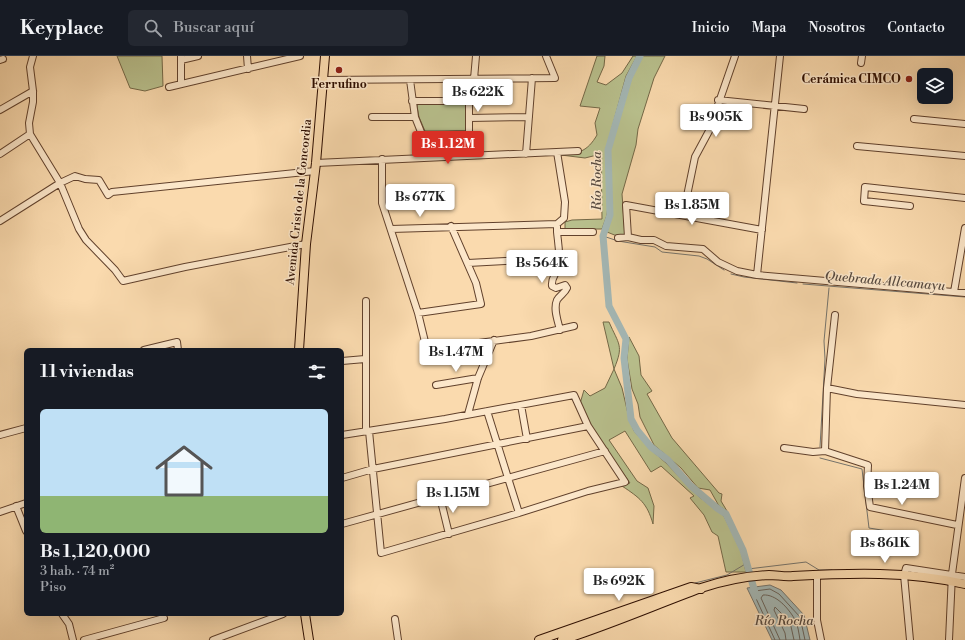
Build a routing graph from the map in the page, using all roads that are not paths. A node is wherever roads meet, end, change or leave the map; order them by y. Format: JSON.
{"nodes":[{"id":1,"x":33,"y":56,"type":"edge"},
{"id":2,"x":198,"y":56,"type":"edge"},
{"id":3,"x":247,"y":56,"type":"edge"},
{"id":4,"x":300,"y":56,"type":"edge"},
{"id":5,"x":325,"y":56,"type":"edge"},
{"id":6,"x":476,"y":56,"type":"edge"},
{"id":7,"x":546,"y":56,"type":"edge"},
{"id":8,"x":735,"y":56,"type":"edge"},
{"id":9,"x":780,"y":56,"type":"edge"},
{"id":10,"x":181,"y":58,"type":"edge"},
{"id":11,"x":284,"y":58,"type":"edge"},
{"id":12,"x":248,"y":69,"type":"junction"},
{"id":13,"x":532,"y":78,"type":"junction"},
{"id":14,"x":474,"y":79,"type":"junction"},
{"id":15,"x":323,"y":80,"type":"junction"},
{"id":16,"x":410,"y":80,"type":"junction"},
{"id":17,"x":181,"y":84,"type":"junction"},
{"id":18,"x":169,"y":87,"type":"dead end"},
{"id":19,"x":33,"y":92,"type":"junction"},
{"id":20,"x":718,"y":100,"type":"junction"},
{"id":21,"x":412,"y":101,"type":"junction"},
{"id":22,"x":775,"y":106,"type":"junction"},
{"id":23,"x":804,"y":109,"type":"dead end"},
{"id":24,"x":0,"y":110,"type":"edge"},
{"id":25,"x":372,"y":117,"type":"dead end"},
{"id":26,"x":415,"y":117,"type":"junction"},
{"id":27,"x":529,"y":117,"type":"junction"},
{"id":28,"x":469,"y":118,"type":"junction"},
{"id":29,"x":914,"y":119,"type":"dead end"},
{"id":30,"x":965,"y":124,"type":"edge"},
{"id":31,"x":30,"y":134,"type":"junction"},
{"id":32,"x":422,"y":134,"type":"junction"},
{"id":33,"x":857,"y":146,"type":"dead end"},
{"id":34,"x":578,"y":151,"type":"dead end"},
{"id":35,"x":557,"y":152,"type":"junction"},
{"id":36,"x":0,"y":154,"type":"edge"},
{"id":37,"x":526,"y":154,"type":"junction"},
{"id":38,"x":431,"y":156,"type":"junction"},
{"id":39,"x":965,"y":156,"type":"edge"},
{"id":40,"x":382,"y":159,"type":"junction"},
{"id":41,"x":315,"y":167,"type":"junction"},
{"id":42,"x":60,"y":183,"type":"junction"},
{"id":43,"x":965,"y":198,"type":"edge"},
{"id":44,"x":910,"y":206,"type":"dead end"},
{"id":45,"x":683,"y":215,"type":"junction"},
{"id":46,"x":0,"y":221,"type":"edge"},
{"id":47,"x":558,"y":224,"type":"junction"},
{"id":48,"x":451,"y":226,"type":"junction"},
{"id":49,"x":965,"y":228,"type":"edge"},
{"id":50,"x":390,"y":229,"type":"junction"},
{"id":51,"x":762,"y":230,"type":"junction"},
{"id":52,"x":557,"y":232,"type":"junction"},
{"id":53,"x":593,"y":232,"type":"dead end"},
{"id":54,"x":628,"y":237,"type":"junction"},
{"id":55,"x":618,"y":238,"type":"dead end"},
{"id":56,"x":306,"y":244,"type":"junction"},
{"id":57,"x":559,"y":258,"type":"junction"},
{"id":58,"x":468,"y":263,"type":"junction"},
{"id":59,"x":757,"y":275,"type":"junction"},
{"id":60,"x":954,"y":292,"type":"junction"},
{"id":61,"x":965,"y":293,"type":"edge"},
{"id":62,"x":366,"y":301,"type":"dead end"},
{"id":63,"x":418,"y":313,"type":"junction"},
{"id":64,"x":835,"y":314,"type":"dead end"},
{"id":65,"x":574,"y":326,"type":"dead end"},
{"id":66,"x":560,"y":330,"type":"junction"},
{"id":67,"x":494,"y":340,"type":"junction"},
{"id":68,"x":152,"y":348,"type":"edge"},
{"id":69,"x":178,"y":348,"type":"edge"},
{"id":70,"x":299,"y":348,"type":"edge"},
{"id":71,"x":365,"y":359,"type":"junction"},
{"id":72,"x":344,"y":361,"type":"edge"},
{"id":73,"x":478,"y":378,"type":"junction"},
{"id":74,"x":436,"y":386,"type":"dead end"},
{"id":75,"x":827,"y":388,"type":"junction"},
{"id":76,"x":521,"y":405,"type":"junction"},
{"id":77,"x":965,"y":405,"type":"edge"},
{"id":78,"x":487,"y":411,"type":"junction"},
{"id":79,"x":468,"y":414,"type":"junction"},
{"id":80,"x":588,"y":426,"type":"junction"},
{"id":81,"x":24,"y":429,"type":"edge"},
{"id":82,"x":368,"y":431,"type":"junction"},
{"id":83,"x":0,"y":435,"type":"edge"},
{"id":84,"x":344,"y":435,"type":"edge"},
{"id":85,"x":527,"y":439,"type":"junction"},
{"id":86,"x":497,"y":446,"type":"junction"},
{"id":87,"x":784,"y":448,"type":"dead end"},
{"id":88,"x":605,"y":451,"type":"junction"},
{"id":89,"x":825,"y":451,"type":"junction"},
{"id":90,"x":373,"y":469,"type":"junction"},
{"id":91,"x":344,"y":477,"type":"edge"},
{"id":92,"x":509,"y":478,"type":"junction"},
{"id":93,"x":965,"y":478,"type":"edge"},
{"id":94,"x":440,"y":497,"type":"junction"},
{"id":95,"x":24,"y":504,"type":"edge"},
{"id":96,"x":16,"y":506,"type":"junction"},
{"id":97,"x":0,"y":512,"type":"edge"},
{"id":98,"x":519,"y":513,"type":"junction"},
{"id":99,"x":378,"y":514,"type":"junction"},
{"id":100,"x":344,"y":523,"type":"edge"},
{"id":101,"x":957,"y":525,"type":"junction"},
{"id":102,"x":24,"y":526,"type":"edge"},
{"id":103,"x":449,"y":534,"type":"junction"},
{"id":104,"x":817,"y":574,"type":"junction"},
{"id":105,"x":904,"y":575,"type":"junction"},
{"id":106,"x":951,"y":577,"type":"junction"},
{"id":107,"x":965,"y":577,"type":"edge"},
{"id":108,"x":965,"y":584,"type":"edge"},
{"id":109,"x":701,"y":588,"type":"junction"},
{"id":110,"x":64,"y":616,"type":"edge"},
{"id":111,"x":278,"y":616,"type":"edge"},
{"id":112,"x":306,"y":616,"type":"edge"},
{"id":113,"x":164,"y":618,"type":"dead end"},
{"id":114,"x":394,"y":619,"type":"dead end"},
{"id":115,"x":73,"y":640,"type":"edge"},
{"id":116,"x":84,"y":640,"type":"edge"},
{"id":117,"x":213,"y":640,"type":"edge"},
{"id":118,"x":308,"y":640,"type":"edge"},
{"id":119,"x":398,"y":640,"type":"edge"},
{"id":120,"x":539,"y":640,"type":"edge"},
{"id":121,"x":562,"y":640,"type":"edge"},
{"id":122,"x":821,"y":640,"type":"edge"},
{"id":123,"x":910,"y":640,"type":"edge"},
{"id":124,"x":949,"y":640,"type":"edge"}],
"edges":[{"from":1,"to":19,"type":"street"},
{"from":2,"to":10,"type":"street"},
{"from":3,"to":12,"type":"street"},
{"from":4,"to":11,"type":"street"},
{"from":5,"to":15,"type":"main road","name":"Avenida Cristo de la Concordia"},
{"from":6,"to":14,"type":"street"},
{"from":7,"to":13,"type":"street"},
{"from":8,"to":20,"type":"street"},
{"from":9,"to":22,"type":"street"},
{"from":10,"to":17,"type":"street"},
{"from":11,"to":12,"type":"street"},
{"from":12,"to":17,"type":"street"},
{"from":13,"to":14,"type":"street"},
{"from":13,"to":27,"type":"street"},
{"from":14,"to":16,"type":"street"},
{"from":15,"to":16,"type":"street"},
{"from":15,"to":41,"type":"main road","name":"Avenida Cristo de la Concordia"},
{"from":16,"to":21,"type":"street"},
{"from":17,"to":18,"type":"street"},
{"from":19,"to":24,"type":"street"},
{"from":19,"to":31,"type":"street"},
{"from":20,"to":22,"type":"street"},
{"from":20,"to":45,"type":"street"},
{"from":21,"to":26,"type":"street"},
{"from":21,"to":28,"type":"street"},
{"from":22,"to":23,"type":"street"},
{"from":22,"to":51,"type":"street"},
{"from":25,"to":26,"type":"street"},
{"from":26,"to":32,"type":"street"},
{"from":27,"to":28,"type":"street"},
{"from":27,"to":37,"type":"street"},
{"from":28,"to":32,"type":"street"},
{"from":29,"to":30,"type":"street"},
{"from":31,"to":36,"type":"street"},
{"from":31,"to":42,"type":"street"},
{"from":32,"to":38,"type":"street"},
{"from":33,"to":39,"type":"street"},
{"from":34,"to":35,"type":"street"},
{"from":35,"to":37,"type":"street"},
{"from":35,"to":47,"type":"street"},
{"from":37,"to":38,"type":"street"},
{"from":38,"to":40,"type":"street"},
{"from":40,"to":41,"type":"street"},
{"from":40,"to":50,"type":"street"},
{"from":41,"to":42,"type":"street"},
{"from":41,"to":56,"type":"main road","name":"Avenida Cristo de la Concordia"},
{"from":42,"to":46,"type":"street"},
{"from":42,"to":56,"type":"street"},
{"from":43,"to":44,"type":"street"},
{"from":45,"to":51,"type":"street"},
{"from":45,"to":54,"type":"street"},
{"from":47,"to":48,"type":"street"},
{"from":47,"to":52,"type":"street"},
{"from":48,"to":50,"type":"street"},
{"from":48,"to":58,"type":"street"},
{"from":49,"to":60,"type":"street"},
{"from":50,"to":63,"type":"street"},
{"from":51,"to":59,"type":"street"},
{"from":52,"to":53,"type":"street"},
{"from":52,"to":57,"type":"street"},
{"from":54,"to":55,"type":"street"},
{"from":54,"to":59,"type":"street"},
{"from":56,"to":70,"type":"main road","name":"Avenida Cristo de la Concordia"},
{"from":57,"to":58,"type":"street"},
{"from":57,"to":66,"type":"street"},
{"from":58,"to":63,"type":"street"},
{"from":59,"to":60,"type":"street"},
{"from":60,"to":61,"type":"street"},
{"from":62,"to":71,"type":"street"},
{"from":63,"to":67,"type":"street"},
{"from":64,"to":75,"type":"street"},
{"from":65,"to":66,"type":"street"},
{"from":66,"to":67,"type":"street"},
{"from":67,"to":73,"type":"street"},
{"from":68,"to":69,"type":"street"},
{"from":71,"to":72,"type":"street"},
{"from":71,"to":82,"type":"street"},
{"from":73,"to":74,"type":"street"},
{"from":73,"to":79,"type":"street"},
{"from":75,"to":77,"type":"street"},
{"from":75,"to":89,"type":"street"},
{"from":76,"to":78,"type":"street"},
{"from":76,"to":80,"type":"street"},
{"from":76,"to":85,"type":"street"},
{"from":78,"to":79,"type":"street"},
{"from":78,"to":86,"type":"street"},
{"from":79,"to":82,"type":"street"},
{"from":80,"to":85,"type":"street"},
{"from":80,"to":88,"type":"street"},
{"from":81,"to":83,"type":"street"},
{"from":82,"to":84,"type":"street"},
{"from":82,"to":90,"type":"street"},
{"from":85,"to":86,"type":"street"},
{"from":86,"to":90,"type":"street"},
{"from":86,"to":92,"type":"street"},
{"from":87,"to":89,"type":"street"},
{"from":88,"to":92,"type":"street"},
{"from":88,"to":98,"type":"street"},
{"from":89,"to":101,"type":"street"},
{"from":90,"to":91,"type":"street"},
{"from":90,"to":99,"type":"street"},
{"from":92,"to":94,"type":"street"},
{"from":92,"to":98,"type":"street"},
{"from":93,"to":101,"type":"street"},
{"from":94,"to":99,"type":"street"},
{"from":94,"to":103,"type":"street"},
{"from":95,"to":96,"type":"street"},
{"from":96,"to":97,"type":"street"},
{"from":96,"to":102,"type":"street"},
{"from":98,"to":103,"type":"street"},
{"from":99,"to":100,"type":"street"},
{"from":99,"to":103,"type":"street"},
{"from":101,"to":106,"type":"street"},
{"from":104,"to":105,"type":"main road"},
{"from":104,"to":109,"type":"main road"},
{"from":104,"to":122,"type":"street"},
{"from":105,"to":106,"type":"main road"},
{"from":105,"to":123,"type":"street"},
{"from":106,"to":107,"type":"street"},
{"from":106,"to":108,"type":"main road"},
{"from":106,"to":124,"type":"street"},
{"from":109,"to":120,"type":"main road"},
{"from":109,"to":121,"type":"main road"},
{"from":110,"to":115,"type":"street"},
{"from":111,"to":117,"type":"street"},
{"from":112,"to":118,"type":"main road"},
{"from":113,"to":116,"type":"street"},
{"from":114,"to":119,"type":"street"}]}
